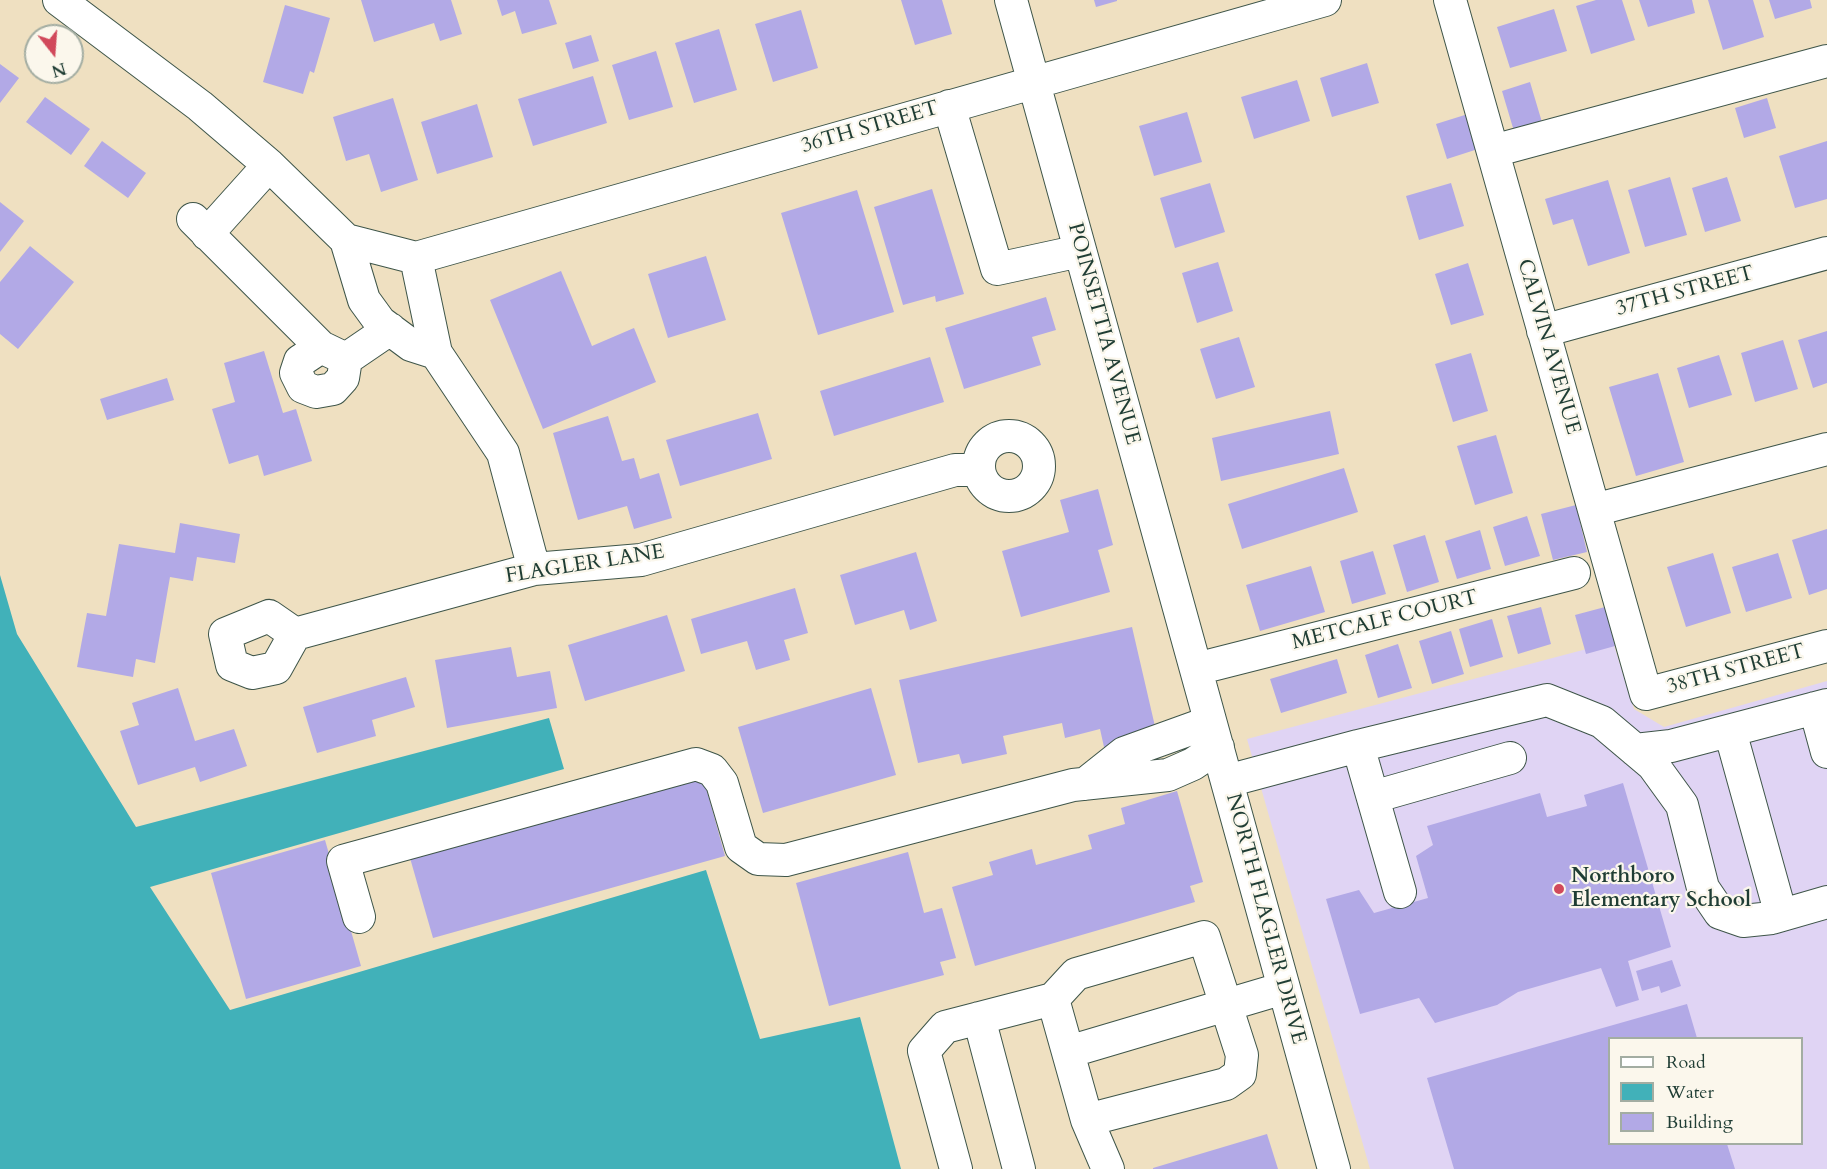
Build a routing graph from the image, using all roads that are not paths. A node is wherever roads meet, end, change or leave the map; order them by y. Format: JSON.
{"nodes":[{"id":1,"x":1011,"y":0,"type":"edge"},
{"id":2,"x":1325,"y":0,"type":"edge"},
{"id":3,"x":1450,"y":0,"type":"edge"},
{"id":4,"x":69,"y":2,"type":"edge"},
{"id":5,"x":1227,"y":13,"type":"edge"},
{"id":6,"x":1827,"y":61,"type":"edge"},
{"id":7,"x":1033,"y":81,"type":"junction"},
{"id":8,"x":949,"y":106,"type":"junction"},
{"id":9,"x":1492,"y":151,"type":"junction"},
{"id":10,"x":269,"y":165,"type":"junction"},
{"id":11,"x":346,"y":240,"type":"junction"},
{"id":12,"x":1080,"y":251,"type":"junction"},
{"id":13,"x":1827,"y":253,"type":"edge"},
{"id":14,"x":416,"y":258,"type":"junction"},
{"id":15,"x":390,"y":329,"type":"junction"},
{"id":16,"x":1543,"y":331,"type":"junction"},
{"id":17,"x":436,"y":353,"type":"junction"},
{"id":18,"x":1827,"y":449,"type":"edge"},
{"id":19,"x":979,"y":470,"type":"dead end"},
{"id":20,"x":1594,"y":510,"type":"junction"},
{"id":21,"x":534,"y":569,"type":"junction"},
{"id":22,"x":1574,"y":573,"type":"dead end"},
{"id":23,"x":295,"y":634,"type":"dead end"},
{"id":24,"x":1827,"y":646,"type":"edge"},
{"id":25,"x":1196,"y":669,"type":"junction"},
{"id":26,"x":1646,"y":694,"type":"joint"},
{"id":27,"x":1821,"y":706,"type":"edge"},
{"id":28,"x":1730,"y":730,"type":"junction"},
{"id":29,"x":1214,"y":735,"type":"junction"},
{"id":30,"x":1358,"y":746,"type":"junction"},
{"id":31,"x":1635,"y":750,"type":"junction"},
{"id":32,"x":1827,"y":752,"type":"edge"},
{"id":33,"x":1510,"y":758,"type":"dead end"},
{"id":34,"x":1227,"y":781,"type":"junction"},
{"id":35,"x":1373,"y":797,"type":"junction"},
{"id":36,"x":1400,"y":892,"type":"dead end"},
{"id":37,"x":1827,"y":902,"type":"edge"},
{"id":38,"x":1781,"y":915,"type":"junction"},
{"id":39,"x":359,"y":917,"type":"dead end"},
{"id":40,"x":1284,"y":988,"type":"junction"},
{"id":41,"x":1053,"y":999,"type":"junction"},
{"id":42,"x":1226,"y":1005,"type":"junction"},
{"id":43,"x":980,"y":1018,"type":"junction"},
{"id":44,"x":1068,"y":1052,"type":"junction"},
{"id":45,"x":1087,"y":1120,"type":"junction"},
{"id":46,"x":956,"y":1169,"type":"edge"},
{"id":47,"x":1019,"y":1169,"type":"edge"},
{"id":48,"x":1108,"y":1169,"type":"edge"},
{"id":49,"x":1334,"y":1169,"type":"edge"}],
"edges":[{"from":1,"to":7,"type":"street","name":"POINSETTIA AVENUE"},
{"from":2,"to":5,"type":"street","name":"36TH STREET"},
{"from":3,"to":9,"type":"street","name":"CALVIN AVENUE"},
{"from":4,"to":10,"type":"street"},
{"from":5,"to":7,"type":"street","name":"36TH STREET"},
{"from":6,"to":9,"type":"street"},
{"from":7,"to":8,"type":"street","name":"36TH STREET"},
{"from":7,"to":12,"type":"street","name":"POINSETTIA AVENUE"},
{"from":8,"to":12,"type":"street"},
{"from":8,"to":14,"type":"street","name":"36TH STREET"},
{"from":9,"to":16,"type":"street","name":"CALVIN AVENUE"},
{"from":10,"to":11,"type":"street"},
{"from":10,"to":15,"type":"street"},
{"from":11,"to":14,"type":"street"},
{"from":11,"to":15,"type":"street"},
{"from":12,"to":25,"type":"street","name":"POINSETTIA AVENUE"},
{"from":13,"to":16,"type":"street","name":"37TH STREET"},
{"from":14,"to":17,"type":"street"},
{"from":15,"to":17,"type":"street"},
{"from":16,"to":20,"type":"street","name":"CALVIN AVENUE"},
{"from":17,"to":21,"type":"street"},
{"from":18,"to":20,"type":"street"},
{"from":19,"to":21,"type":"street","name":"FLAGLER LANE"},
{"from":20,"to":26,"type":"street","name":"CALVIN AVENUE"},
{"from":21,"to":23,"type":"street","name":"FLAGLER LANE"},
{"from":22,"to":25,"type":"street","name":"METCALF COURT"},
{"from":24,"to":26,"type":"street","name":"38TH STREET"},
{"from":25,"to":29,"type":"street","name":"NORTH FLAGLER DRIVE"},
{"from":27,"to":28,"type":"street"},
{"from":27,"to":32,"type":"street"},
{"from":28,"to":31,"type":"street"},
{"from":28,"to":38,"type":"street"},
{"from":29,"to":34,"type":"street","name":"NORTH FLAGLER DRIVE"},
{"from":29,"to":39,"type":"street"},
{"from":30,"to":31,"type":"street"},
{"from":30,"to":34,"type":"street"},
{"from":30,"to":35,"type":"street"},
{"from":31,"to":38,"type":"street"},
{"from":33,"to":35,"type":"street"},
{"from":34,"to":40,"type":"street","name":"NORTH FLAGLER DRIVE"},
{"from":35,"to":36,"type":"street"},
{"from":37,"to":38,"type":"street"},
{"from":40,"to":42,"type":"street"},
{"from":40,"to":49,"type":"street","name":"NORTH FLAGLER DRIVE"},
{"from":41,"to":42,"type":"street"},
{"from":41,"to":43,"type":"street"},
{"from":41,"to":44,"type":"street"},
{"from":42,"to":44,"type":"street"},
{"from":42,"to":45,"type":"street"},
{"from":43,"to":46,"type":"street"},
{"from":43,"to":47,"type":"street"},
{"from":44,"to":45,"type":"street"},
{"from":45,"to":48,"type":"street"}]}
